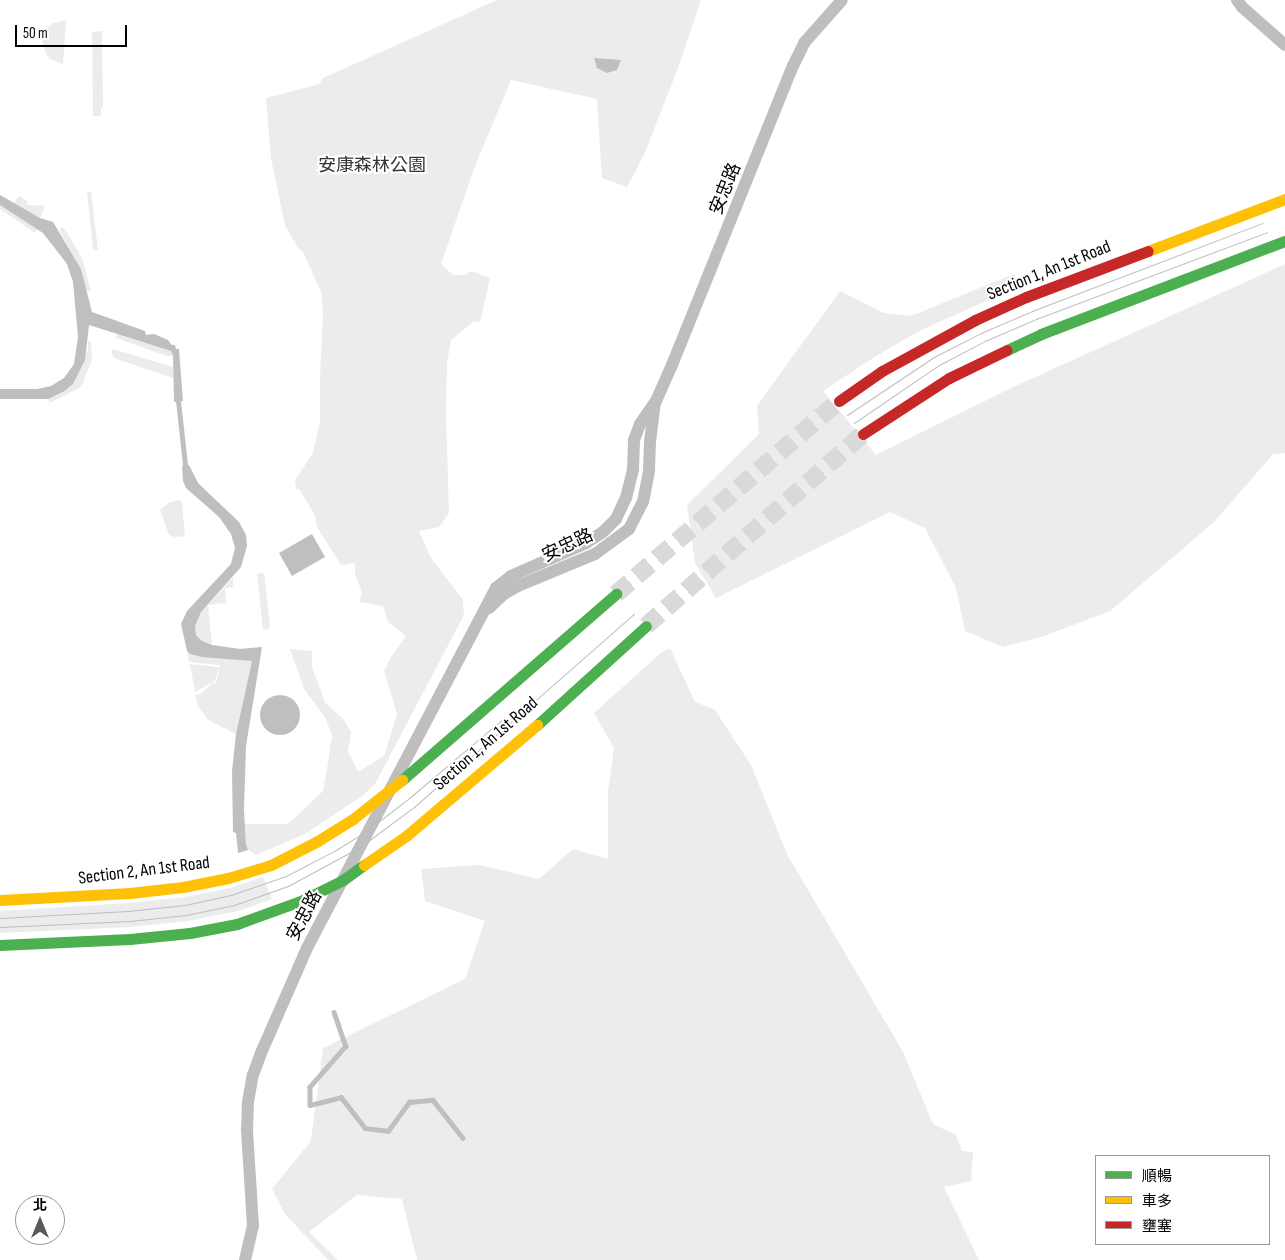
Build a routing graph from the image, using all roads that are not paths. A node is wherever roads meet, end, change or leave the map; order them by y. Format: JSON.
{"nodes":[{"id":1,"x":842,"y":0,"type":"edge"},
{"id":2,"x":1237,"y":0,"type":"edge"},
{"id":3,"x":1285,"y":45,"type":"edge"},
{"id":4,"x":1285,"y":199,"type":"edge"},
{"id":5,"x":1285,"y":241,"type":"edge"},
{"id":6,"x":839,"y":401,"type":"tunnel mouth"},
{"id":7,"x":864,"y":434,"type":"tunnel mouth"},
{"id":8,"x":616,"y":594,"type":"tunnel mouth"},
{"id":9,"x":646,"y":626,"type":"tunnel mouth"},
{"id":10,"x":390,"y":791,"type":"junction"},
{"id":11,"x":343,"y":880,"type":"junction"},
{"id":12,"x":0,"y":900,"type":"edge"},
{"id":13,"x":0,"y":945,"type":"edge"},
{"id":14,"x":245,"y":1260,"type":"edge"}],
"edges":[{"from":1,"to":10,"type":"street","name":"安忠路"},
{"from":2,"to":3,"type":"street"},
{"from":4,"to":6,"type":"street","name":"Section 1, An 1st Road"},
{"from":5,"to":7,"type":"street"},
{"from":8,"to":10,"type":"street","name":"Section 1, An 1st Road"},
{"from":9,"to":11,"type":"street","name":"Section 1, An 1st Road"},
{"from":10,"to":11,"type":"street","name":"安忠路"},
{"from":10,"to":12,"type":"street","name":"Section 2, An 1st Road"},
{"from":11,"to":13,"type":"street"},
{"from":11,"to":14,"type":"street","name":"安忠路"}]}
